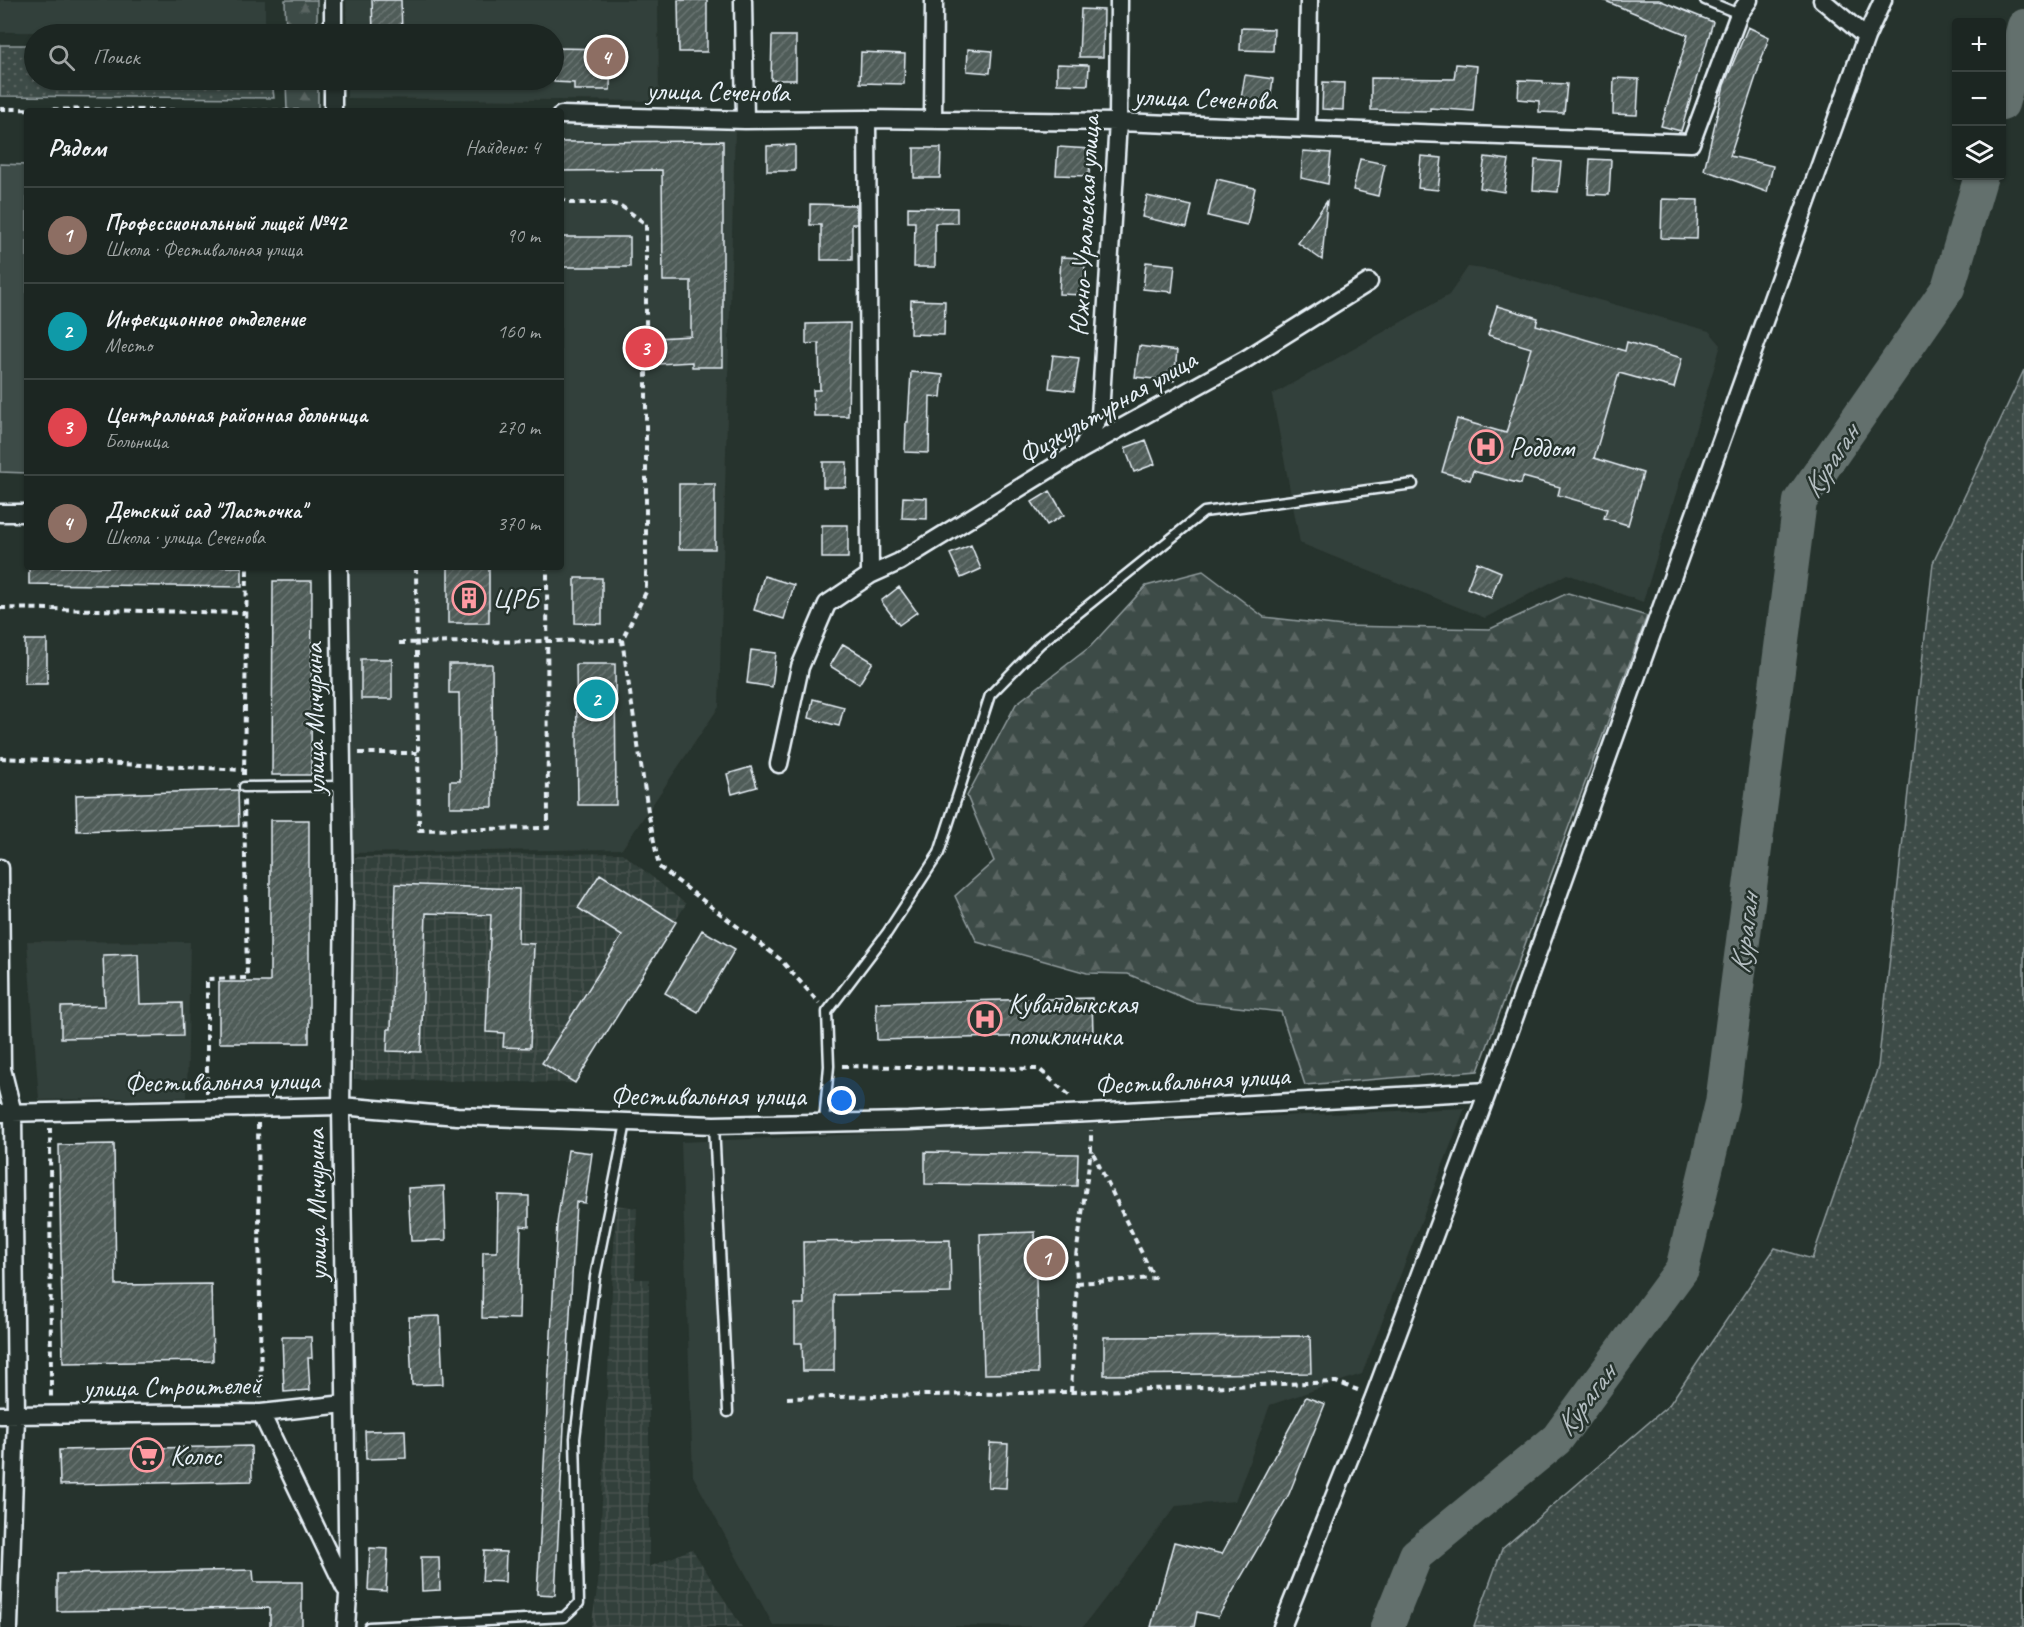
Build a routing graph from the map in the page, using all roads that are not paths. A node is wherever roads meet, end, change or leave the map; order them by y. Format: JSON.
{"nodes":[{"id":1,"x":333,"y":0,"type":"edge"},
{"id":2,"x":743,"y":0,"type":"edge"},
{"id":3,"x":934,"y":0,"type":"edge"},
{"id":4,"x":1119,"y":0,"type":"edge"},
{"id":5,"x":1310,"y":0,"type":"edge"},
{"id":6,"x":1705,"y":0,"type":"edge"},
{"id":7,"x":1822,"y":0,"type":"edge"},
{"id":8,"x":1883,"y":0,"type":"edge"},
{"id":9,"x":1744,"y":7,"type":"edge"},
{"id":10,"x":333,"y":24,"type":"edge"},
{"id":11,"x":1866,"y":37,"type":"junction"},
{"id":12,"x":333,"y":90,"type":"edge"},
{"id":13,"x":333,"y":108,"type":"edge"},
{"id":14,"x":564,"y":115,"type":"edge"},
{"id":15,"x":867,"y":119,"type":"junction"},
{"id":16,"x":745,"y":120,"type":"junction"},
{"id":17,"x":933,"y":120,"type":"junction"},
{"id":18,"x":1118,"y":122,"type":"junction"},
{"id":19,"x":1307,"y":129,"type":"junction"},
{"id":20,"x":1369,"y":282,"type":"dead end"},
{"id":21,"x":1081,"y":450,"type":"junction"},
{"id":22,"x":1413,"y":484,"type":"dead end"},
{"id":23,"x":0,"y":513,"type":"edge"},
{"id":24,"x":24,"y":513,"type":"edge"},
{"id":25,"x":339,"y":570,"type":"edge"},
{"id":26,"x":870,"y":575,"type":"junction"},
{"id":27,"x":779,"y":764,"type":"dead end"},
{"id":28,"x":342,"y":786,"type":"junction"},
{"id":29,"x":244,"y":787,"type":"road end"},
{"id":30,"x":0,"y":868,"type":"edge"},
{"id":31,"x":1488,"y":1090,"type":"junction"},
{"id":32,"x":341,"y":1106,"type":"junction"},
{"id":33,"x":6,"y":1113,"type":"edge"},
{"id":34,"x":824,"y":1122,"type":"junction"},
{"id":35,"x":626,"y":1123,"type":"junction"},
{"id":36,"x":714,"y":1125,"type":"junction"},
{"id":37,"x":345,"y":1404,"type":"junction"},
{"id":38,"x":728,"y":1412,"type":"dead end"},
{"id":39,"x":261,"y":1413,"type":"junction"},
{"id":40,"x":8,"y":1415,"type":"edge"},
{"id":41,"x":348,"y":1595,"type":"junction"},
{"id":42,"x":9,"y":1627,"type":"edge"},
{"id":43,"x":346,"y":1627,"type":"edge"},
{"id":44,"x":369,"y":1627,"type":"edge"},
{"id":45,"x":1282,"y":1627,"type":"edge"}],
"edges":[{"from":1,"to":10,"type":"street"},
{"from":2,"to":16,"type":"street"},
{"from":3,"to":17,"type":"street"},
{"from":4,"to":18,"type":"street","name":"Южно-Уральская улица"},
{"from":5,"to":19,"type":"street"},
{"from":6,"to":9,"type":"lane"},
{"from":7,"to":11,"type":"street"},
{"from":8,"to":11,"type":"street"},
{"from":9,"to":19,"type":"street","name":"улица Сеченова"},
{"from":11,"to":31,"type":"street"},
{"from":12,"to":13,"type":"street"},
{"from":14,"to":16,"type":"street","name":"улица Сеченова"},
{"from":15,"to":16,"type":"street","name":"улица Сеченова"},
{"from":15,"to":17,"type":"street","name":"улица Сеченова"},
{"from":15,"to":26,"type":"street"},
{"from":17,"to":18,"type":"street","name":"улица Сеченова"},
{"from":18,"to":19,"type":"street","name":"улица Сеченова"},
{"from":18,"to":21,"type":"street","name":"Южно-Уральская улица"},
{"from":20,"to":21,"type":"street","name":"Физкультурная улица"},
{"from":21,"to":26,"type":"street","name":"Физкультурная улица"},
{"from":22,"to":34,"type":"lane"},
{"from":23,"to":24,"type":"street"},
{"from":25,"to":28,"type":"street","name":"улица Мичурина"},
{"from":26,"to":27,"type":"street","name":"Физкультурная улица"},
{"from":28,"to":29,"type":"lane"},
{"from":28,"to":32,"type":"street","name":"улица Мичурина"},
{"from":30,"to":33,"type":"street"},
{"from":31,"to":34,"type":"street","name":"Фестивальная улица"},
{"from":31,"to":45,"type":"street"},
{"from":32,"to":33,"type":"street","name":"Фестивальная улица"},
{"from":32,"to":35,"type":"street","name":"Фестивальная улица"},
{"from":32,"to":37,"type":"street","name":"улица Мичурина"},
{"from":33,"to":40,"type":"street"},
{"from":34,"to":36,"type":"street","name":"Фестивальная улица"},
{"from":35,"to":36,"type":"street","name":"Фестивальная улица"},
{"from":35,"to":44,"type":"lane"},
{"from":36,"to":38,"type":"lane"},
{"from":37,"to":39,"type":"street","name":"улица Строителей"},
{"from":37,"to":41,"type":"street","name":"улица Мичурина"},
{"from":39,"to":40,"type":"street","name":"улица Строителей"},
{"from":39,"to":41,"type":"street"},
{"from":40,"to":42,"type":"street"},
{"from":41,"to":43,"type":"street","name":"улица Мичурина"}]}
